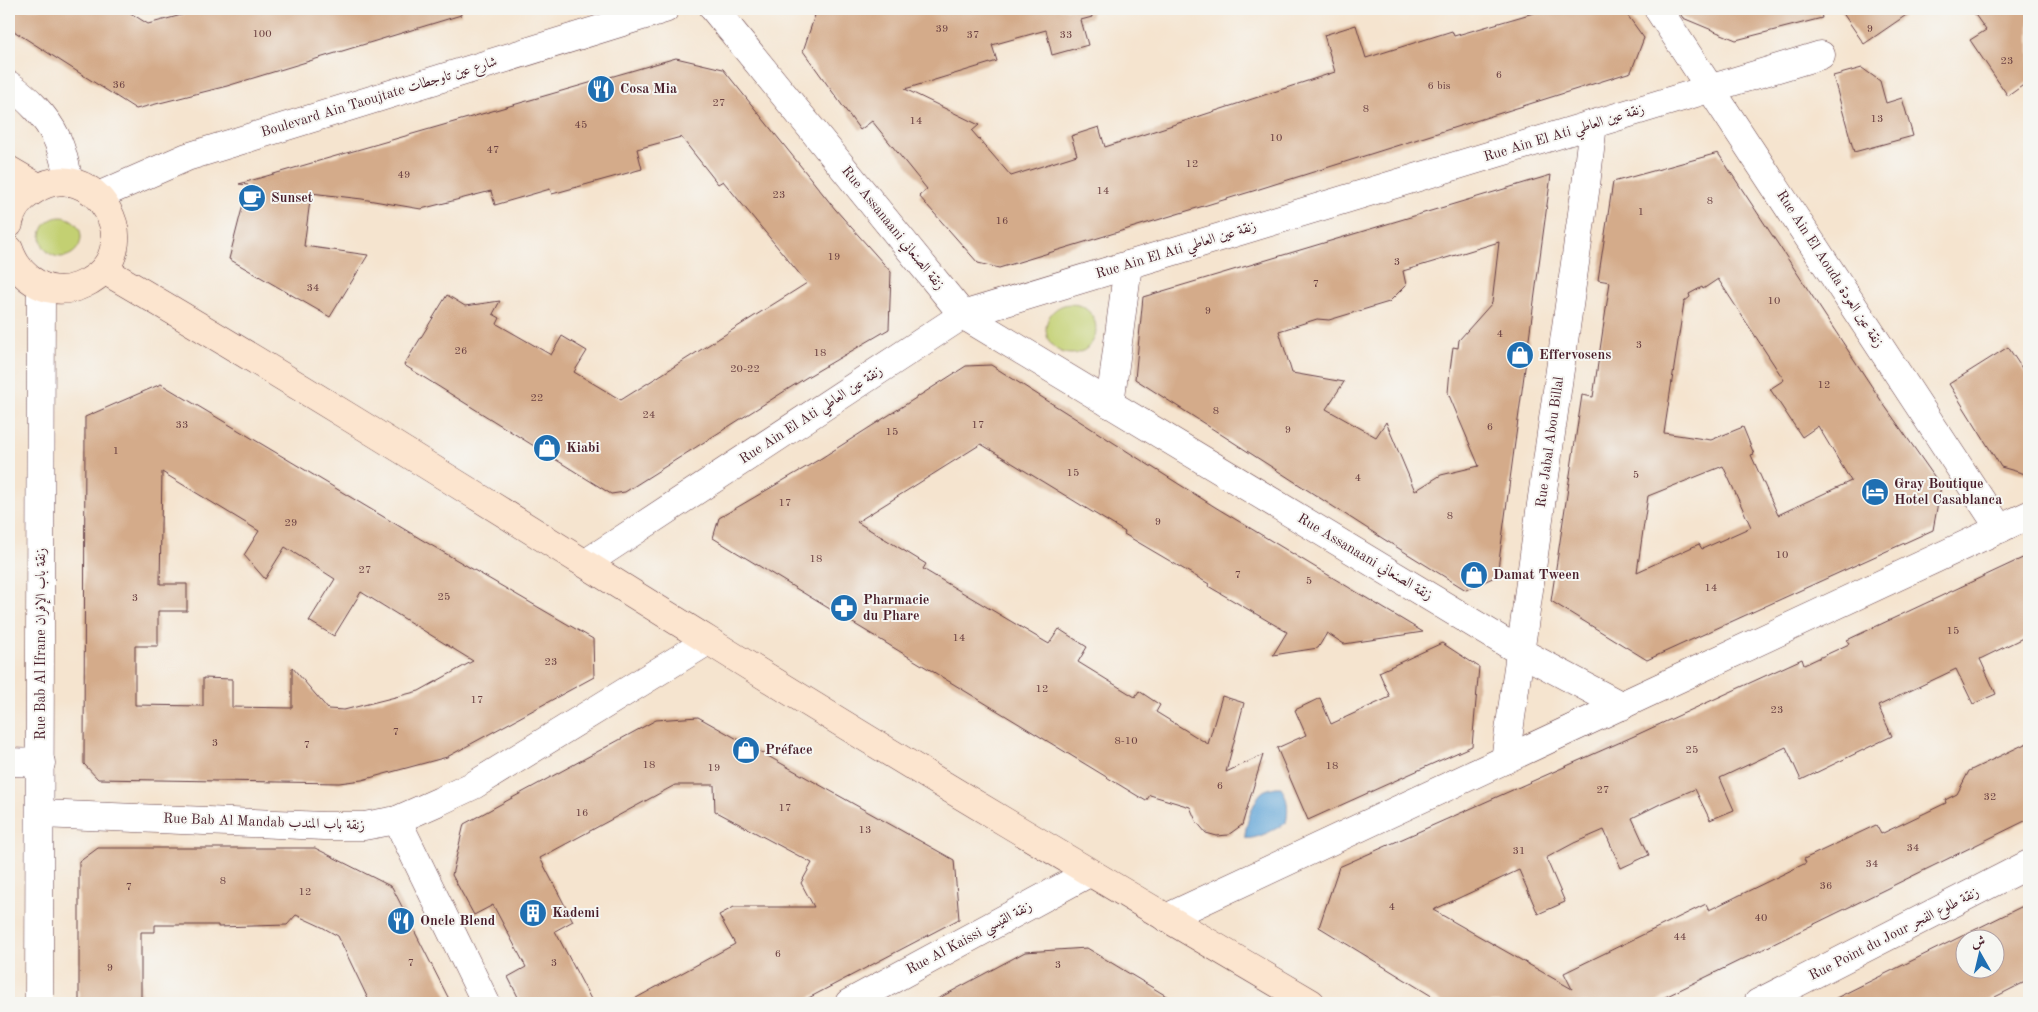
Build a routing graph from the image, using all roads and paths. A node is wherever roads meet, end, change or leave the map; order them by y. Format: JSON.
{"nodes":[{"id":1,"x":665,"y":9,"type":"edge"},
{"id":2,"x":714,"y":9,"type":"edge"},
{"id":3,"x":1658,"y":9,"type":"edge"},
{"id":4,"x":1821,"y":55,"type":"dead end"},
{"id":5,"x":9,"y":85,"type":"edge"},
{"id":6,"x":1711,"y":88,"type":"junction"},
{"id":7,"x":1593,"y":124,"type":"junction"},
{"id":8,"x":9,"y":170,"type":"edge"},
{"id":9,"x":69,"y":182,"type":"junction"},
{"id":10,"x":38,"y":187,"type":"junction"},
{"id":11,"x":98,"y":196,"type":"junction"},
{"id":12,"x":9,"y":224,"type":"edge"},
{"id":13,"x":10,"y":257,"type":"edge"},
{"id":14,"x":1128,"y":265,"type":"junction"},
{"id":15,"x":104,"y":270,"type":"junction"},
{"id":16,"x":41,"y":286,"type":"junction"},
{"id":17,"x":963,"y":315,"type":"junction"},
{"id":18,"x":1110,"y":404,"type":"junction"},
{"id":19,"x":2029,"y":516,"type":"edge"},
{"id":20,"x":2000,"y":529,"type":"junction"},
{"id":21,"x":586,"y":563,"type":"junction"},
{"id":22,"x":708,"y":641,"type":"junction"},
{"id":23,"x":1521,"y":652,"type":"junction"},
{"id":24,"x":1622,"y":706,"type":"junction"},
{"id":25,"x":1505,"y":760,"type":"junction"},
{"id":26,"x":9,"y":762,"type":"edge"},
{"id":27,"x":41,"y":763,"type":"junction"},
{"id":28,"x":40,"y":814,"type":"junction"},
{"id":29,"x":397,"y":820,"type":"junction"},
{"id":30,"x":2029,"y":864,"type":"edge"},
{"id":31,"x":1089,"y":873,"type":"junction"},
{"id":32,"x":1166,"y":918,"type":"junction"},
{"id":33,"x":39,"y":1003,"type":"edge"},
{"id":34,"x":486,"y":1003,"type":"edge"},
{"id":35,"x":849,"y":1003,"type":"edge"},
{"id":36,"x":1311,"y":1003,"type":"edge"},
{"id":37,"x":1758,"y":1003,"type":"edge"}],
"edges":[{"from":1,"to":11,"type":"street","name":"Boulevard Ain Taoujtate شارع عين تاوجطات"},
{"from":2,"to":17,"type":"street","name":"Rue Assanaani زنقة الصنعاني"},
{"from":3,"to":6,"type":"street","name":"Rue Ain El Aouda زنقة عين العودة"},
{"from":4,"to":6,"type":"street","name":"Rue Ain El Ati زنقة عين العاطي"},
{"from":5,"to":9,"type":"street"},
{"from":6,"to":7,"type":"street","name":"Rue Ain El Ati زنقة عين العاطي"},
{"from":6,"to":20,"type":"street","name":"Rue Ain El Aouda زنقة عين العودة"},
{"from":7,"to":14,"type":"street","name":"Rue Ain El Ati زنقة عين العاطي"},
{"from":7,"to":23,"type":"street","name":"Rue Jabal Abou Billal"},
{"from":8,"to":10,"type":"main road"},
{"from":9,"to":10,"type":"main road"},
{"from":9,"to":11,"type":"main road"},
{"from":10,"to":12,"type":"main road"},
{"from":11,"to":15,"type":"main road"},
{"from":13,"to":16,"type":"main road"},
{"from":14,"to":17,"type":"street","name":"Rue Ain El Ati زنقة عين العاطي"},
{"from":14,"to":18,"type":"street"},
{"from":15,"to":16,"type":"main road"},
{"from":15,"to":21,"type":"main road"},
{"from":16,"to":27,"type":"street","name":"Rue Bab Al Ifrane زنقة باب الإفران"},
{"from":17,"to":18,"type":"street","name":"Rue Assanaani زنقة الصنعاني"},
{"from":17,"to":21,"type":"street","name":"Rue Ain El Ati زنقة عين العاطي"},
{"from":18,"to":23,"type":"street","name":"Rue Assanaani زنقة الصنعاني"},
{"from":19,"to":20,"type":"street"},
{"from":20,"to":24,"type":"street"},
{"from":21,"to":22,"type":"main road"},
{"from":22,"to":29,"type":"street","name":"Rue Bab Al Mandab زنقة باب المندب"},
{"from":22,"to":31,"type":"main road"},
{"from":23,"to":24,"type":"street","name":"Rue Assanaani زنقة الصنعاني"},
{"from":23,"to":25,"type":"street","name":"Rue Jabal Abou Billal"},
{"from":24,"to":25,"type":"street"},
{"from":25,"to":32,"type":"street"},
{"from":26,"to":27,"type":"street"},
{"from":27,"to":28,"type":"street","name":"Rue Bab Al Ifrane زنقة باب الإفران"},
{"from":28,"to":29,"type":"street","name":"Rue Bab Al Mandab زنقة باب المندب"},
{"from":28,"to":33,"type":"street","name":"Rue Bab Al Ifrane زنقة باب الإفران"},
{"from":29,"to":34,"type":"street"},
{"from":30,"to":37,"type":"street","name":"Rue Point du Jour زنقة طلوع الفجر"},
{"from":31,"to":32,"type":"main road"},
{"from":31,"to":35,"type":"street","name":"Rue Al Kaissi زنقة القيسي"},
{"from":32,"to":36,"type":"main road"}]}
